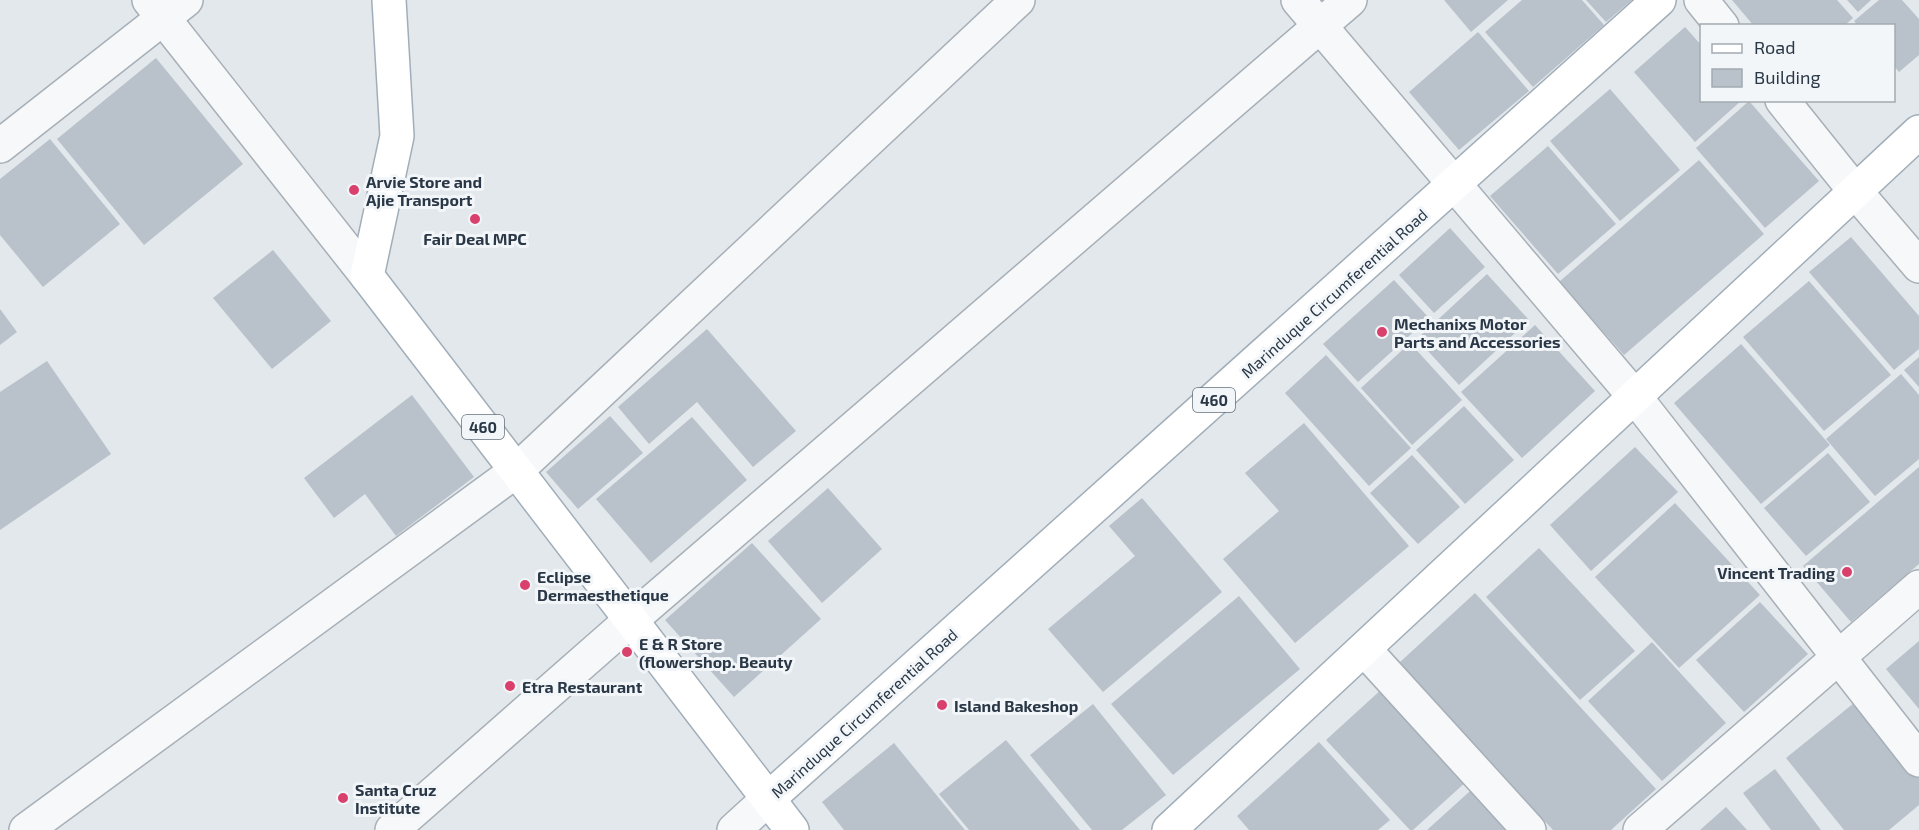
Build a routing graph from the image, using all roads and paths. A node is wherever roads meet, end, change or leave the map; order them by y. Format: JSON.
{"nodes":[{"id":1,"x":389,"y":0,"type":"edge"},
{"id":2,"x":1017,"y":0,"type":"edge"},
{"id":3,"x":1299,"y":0,"type":"edge"},
{"id":4,"x":1350,"y":0,"type":"edge"},
{"id":5,"x":1659,"y":0,"type":"edge"},
{"id":6,"x":1701,"y":0,"type":"edge"},
{"id":7,"x":166,"y":6,"type":"edge"},
{"id":8,"x":1720,"y":24,"type":"edge"},
{"id":9,"x":1320,"y":26,"type":"junction"},
{"id":10,"x":1784,"y":102,"type":"edge"},
{"id":11,"x":1919,"y":132,"type":"edge"},
{"id":12,"x":0,"y":146,"type":"edge"},
{"id":13,"x":1455,"y":184,"type":"junction"},
{"id":14,"x":1855,"y":191,"type":"junction"},
{"id":15,"x":1919,"y":266,"type":"edge"},
{"id":16,"x":367,"y":276,"type":"junction"},
{"id":17,"x":1635,"y":396,"type":"junction"},
{"id":18,"x":516,"y":471,"type":"junction"},
{"id":19,"x":1919,"y":587,"type":"edge"},
{"id":20,"x":631,"y":620,"type":"junction"},
{"id":21,"x":1364,"y":649,"type":"junction"},
{"id":22,"x":1839,"y":658,"type":"junction"},
{"id":23,"x":1919,"y":760,"type":"edge"},
{"id":24,"x":768,"y":799,"type":"junction"},
{"id":25,"x":26,"y":830,"type":"edge"},
{"id":26,"x":392,"y":830,"type":"edge"},
{"id":27,"x":734,"y":830,"type":"edge"},
{"id":28,"x":792,"y":830,"type":"edge"},
{"id":29,"x":1169,"y":830,"type":"edge"},
{"id":30,"x":1529,"y":830,"type":"edge"},
{"id":31,"x":1640,"y":830,"type":"edge"}],
"edges":[{"from":1,"to":16,"type":"main road"},
{"from":2,"to":18,"type":"street"},
{"from":3,"to":9,"type":"street"},
{"from":4,"to":9,"type":"street"},
{"from":5,"to":13,"type":"main road","name":"Marinduque Circumferential Road","number":"460"},
{"from":6,"to":8,"type":"street"},
{"from":7,"to":12,"type":"street"},
{"from":7,"to":16,"type":"street"},
{"from":9,"to":13,"type":"street"},
{"from":9,"to":20,"type":"street"},
{"from":10,"to":14,"type":"street"},
{"from":11,"to":14,"type":"main road"},
{"from":13,"to":17,"type":"street"},
{"from":13,"to":24,"type":"main road","name":"Marinduque Circumferential Road","number":"460"},
{"from":14,"to":15,"type":"street"},
{"from":14,"to":17,"type":"main road"},
{"from":16,"to":18,"type":"main road","name":"Marinduque Circumferential Road","number":"460"},
{"from":17,"to":21,"type":"main road"},
{"from":17,"to":22,"type":"street"},
{"from":18,"to":20,"type":"main road","name":"Marinduque Circumferential Road","number":"460"},
{"from":18,"to":25,"type":"street"},
{"from":19,"to":22,"type":"street"},
{"from":20,"to":24,"type":"main road","name":"Marinduque Circumferential Road","number":"460"},
{"from":20,"to":26,"type":"street"},
{"from":21,"to":29,"type":"main road"},
{"from":21,"to":30,"type":"street"},
{"from":22,"to":23,"type":"street"},
{"from":22,"to":31,"type":"street"},
{"from":24,"to":27,"type":"street"},
{"from":24,"to":28,"type":"main road"}]}
